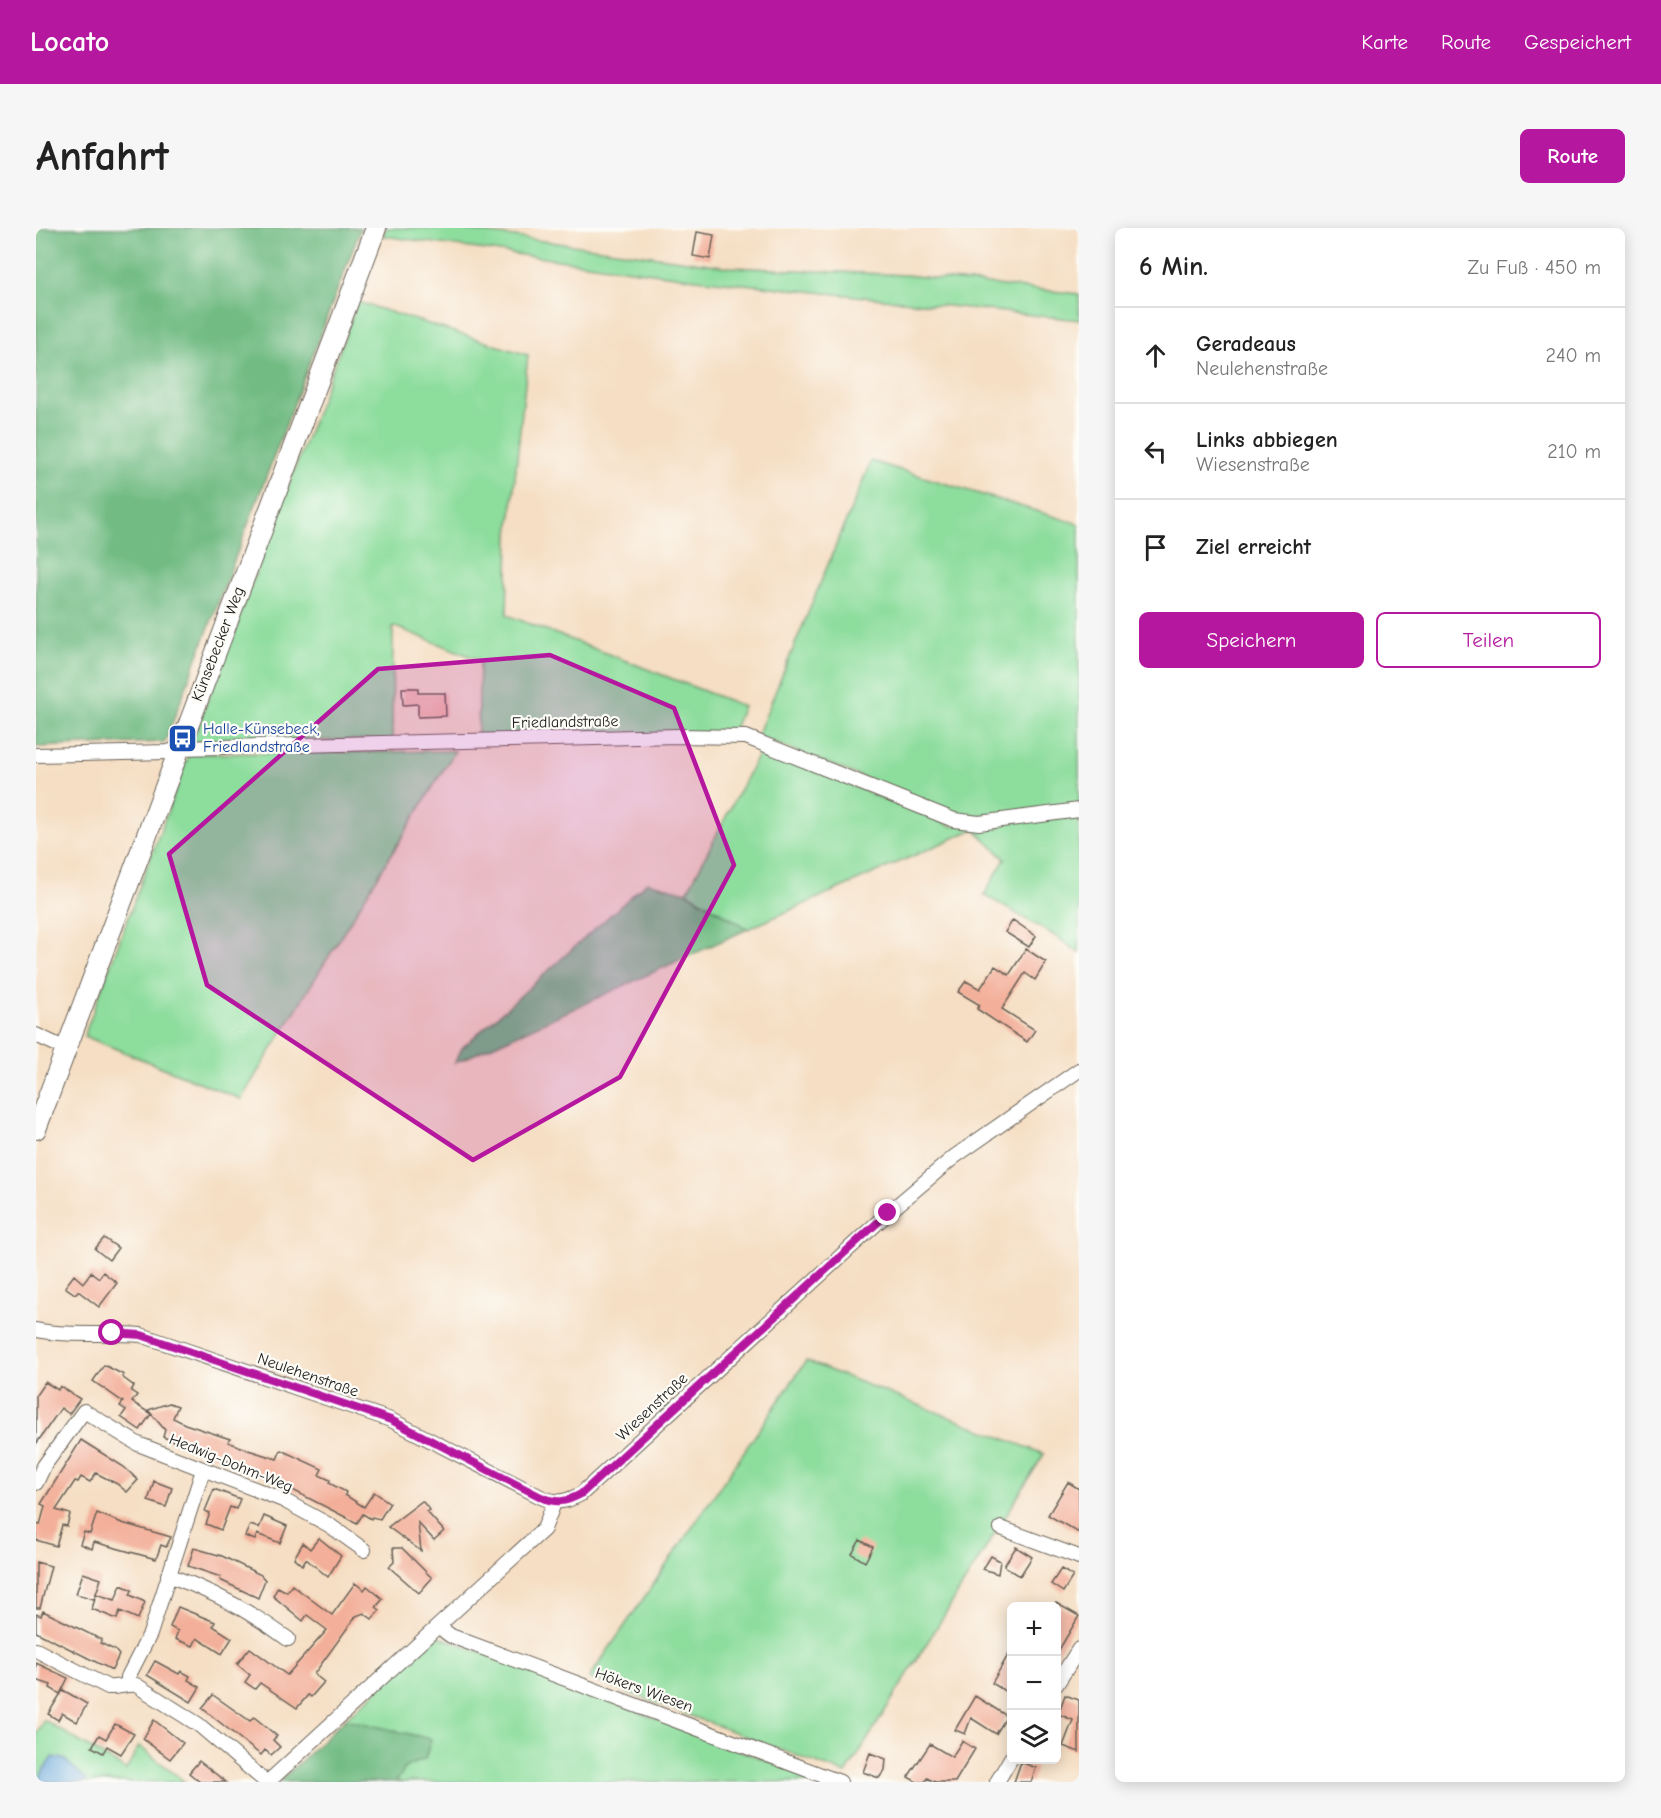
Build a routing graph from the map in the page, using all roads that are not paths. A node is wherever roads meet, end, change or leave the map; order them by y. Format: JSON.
{"nodes":[{"id":1,"x":376,"y":228,"type":"edge"},
{"id":2,"x":179,"y":748,"type":"junction"},
{"id":3,"x":36,"y":755,"type":"edge"},
{"id":4,"x":1079,"y":810,"type":"edge"},
{"id":5,"x":36,"y":1035,"type":"edge"},
{"id":6,"x":66,"y":1049,"type":"junction"},
{"id":7,"x":1079,"y":1070,"type":"edge"},
{"id":8,"x":36,"y":1129,"type":"edge"},
{"id":9,"x":36,"y":1330,"type":"edge"},
{"id":10,"x":203,"y":1470,"type":"junction"},
{"id":11,"x":36,"y":1483,"type":"edge"},
{"id":12,"x":554,"y":1503,"type":"junction"},
{"id":13,"x":1002,"y":1528,"type":"dead end"},
{"id":14,"x":364,"y":1550,"type":"dead end"},
{"id":15,"x":1079,"y":1557,"type":"edge"},
{"id":16,"x":168,"y":1575,"type":"junction"},
{"id":17,"x":439,"y":1626,"type":"junction"},
{"id":18,"x":288,"y":1639,"type":"dead end"},
{"id":19,"x":1079,"y":1649,"type":"edge"},
{"id":20,"x":36,"y":1650,"type":"edge"},
{"id":21,"x":1061,"y":1677,"type":"edge"},
{"id":22,"x":128,"y":1684,"type":"junction"},
{"id":23,"x":1008,"y":1764,"type":"edge"},
{"id":24,"x":267,"y":1782,"type":"edge"},
{"id":25,"x":840,"y":1782,"type":"edge"},
{"id":26,"x":997,"y":1782,"type":"edge"}],
"edges":[{"from":1,"to":2,"type":"street","name":"Künsebecker Weg"},
{"from":2,"to":3,"type":"street","name":"Friedlandstraße"},
{"from":2,"to":4,"type":"street","name":"Friedlandstraße"},
{"from":2,"to":6,"type":"street","name":"Künsebecker Weg"},
{"from":5,"to":6,"type":"street"},
{"from":6,"to":8,"type":"street","name":"Künsebecker Weg"},
{"from":7,"to":12,"type":"street","name":"Wiesenstraße"},
{"from":9,"to":12,"type":"street","name":"Neulehenstraße"},
{"from":10,"to":11,"type":"street","name":"Hedwig-Dohm-Weg"},
{"from":10,"to":14,"type":"street","name":"Hedwig-Dohm-Weg"},
{"from":10,"to":16,"type":"street"},
{"from":12,"to":17,"type":"street"},
{"from":13,"to":15,"type":"street"},
{"from":16,"to":18,"type":"street"},
{"from":16,"to":22,"type":"street"},
{"from":17,"to":24,"type":"street"},
{"from":17,"to":25,"type":"street","name":"Hökers Wiesen"},
{"from":19,"to":21,"type":"street"},
{"from":20,"to":22,"type":"street"},
{"from":22,"to":24,"type":"street"},
{"from":23,"to":26,"type":"street"}]}
